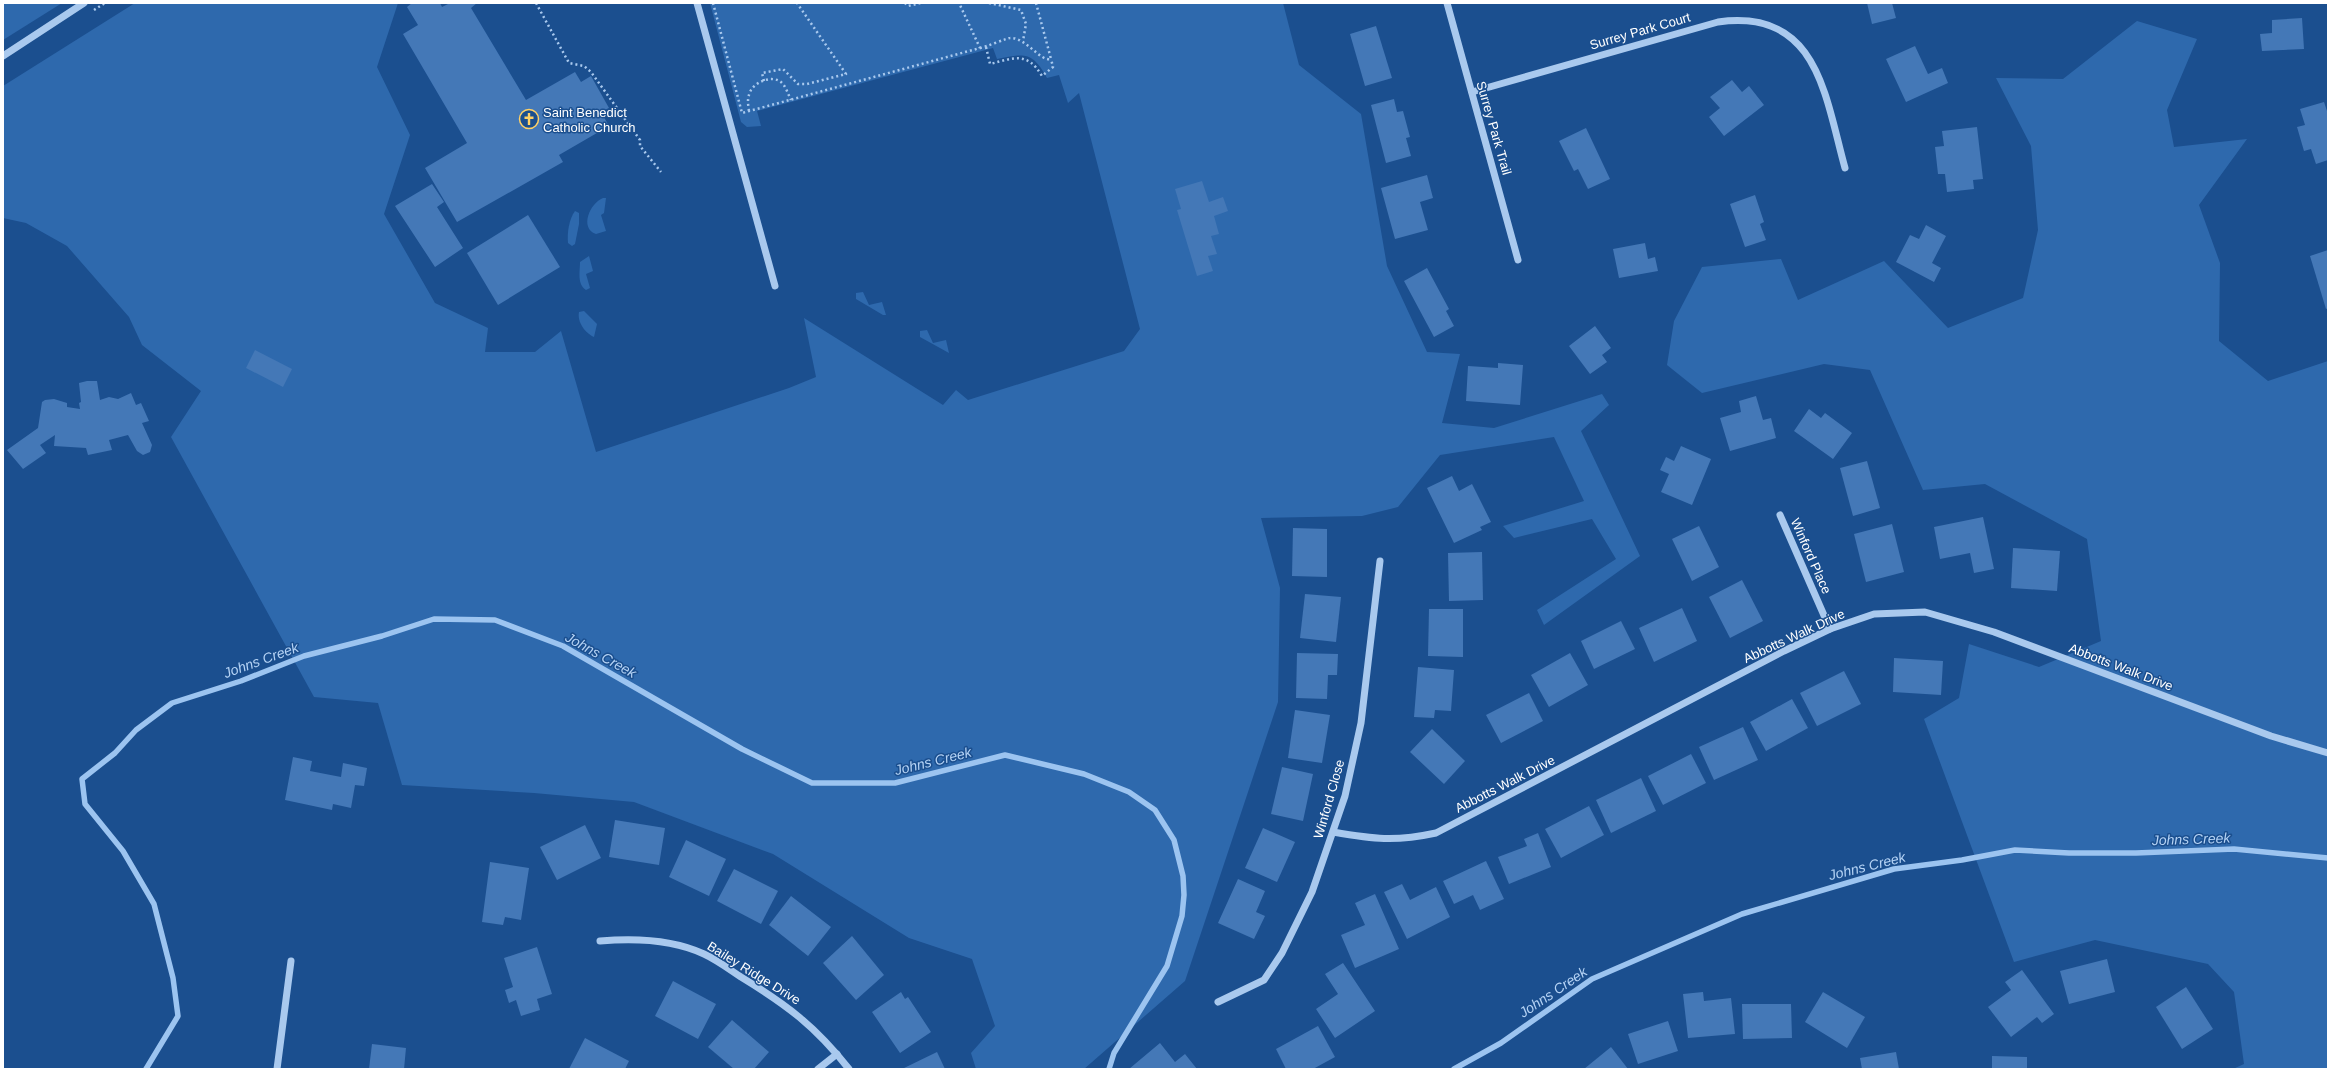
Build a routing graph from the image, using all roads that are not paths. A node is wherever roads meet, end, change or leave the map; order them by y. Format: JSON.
{"nodes":[{"id":1,"x":84,"y":3,"type":"edge"},
{"id":2,"x":697,"y":3,"type":"edge"},
{"id":3,"x":1447,"y":3,"type":"edge"},
{"id":4,"x":3,"y":56,"type":"edge"},
{"id":5,"x":1472,"y":92,"type":"junction"},
{"id":6,"x":1845,"y":168,"type":"dead end"},
{"id":7,"x":1518,"y":260,"type":"dead end"},
{"id":8,"x":774,"y":286,"type":"dead end"},
{"id":9,"x":1780,"y":515,"type":"dead end"},
{"id":10,"x":1380,"y":561,"type":"dead end"},
{"id":11,"x":1830,"y":629,"type":"junction"},
{"id":12,"x":2328,"y":753,"type":"edge"},
{"id":13,"x":1332,"y":832,"type":"junction"},
{"id":14,"x":600,"y":941,"type":"dead end"},
{"id":15,"x":291,"y":961,"type":"dead end"},
{"id":16,"x":1218,"y":1002,"type":"dead end"},
{"id":17,"x":837,"y":1054,"type":"junction"},
{"id":18,"x":277,"y":1069,"type":"edge"},
{"id":19,"x":818,"y":1069,"type":"edge"},
{"id":20,"x":849,"y":1069,"type":"edge"}],
"edges":[{"from":1,"to":4,"type":"street"},
{"from":2,"to":8,"type":"street"},
{"from":3,"to":5,"type":"street","name":"Surrey Park Trail"},
{"from":5,"to":6,"type":"street","name":"Surrey Park Court"},
{"from":5,"to":7,"type":"street","name":"Surrey Park Trail"},
{"from":9,"to":11,"type":"street","name":"Winford Place"},
{"from":10,"to":13,"type":"street","name":"Winford Close"},
{"from":11,"to":12,"type":"street","name":"Abbotts Walk Drive"},
{"from":11,"to":13,"type":"street","name":"Abbotts Walk Drive"},
{"from":13,"to":16,"type":"street","name":"Winford Close"},
{"from":14,"to":17,"type":"street","name":"Bailey Ridge Drive"},
{"from":15,"to":18,"type":"street"},
{"from":17,"to":19,"type":"street"},
{"from":17,"to":20,"type":"street","name":"Bailey Ridge Drive"}]}
